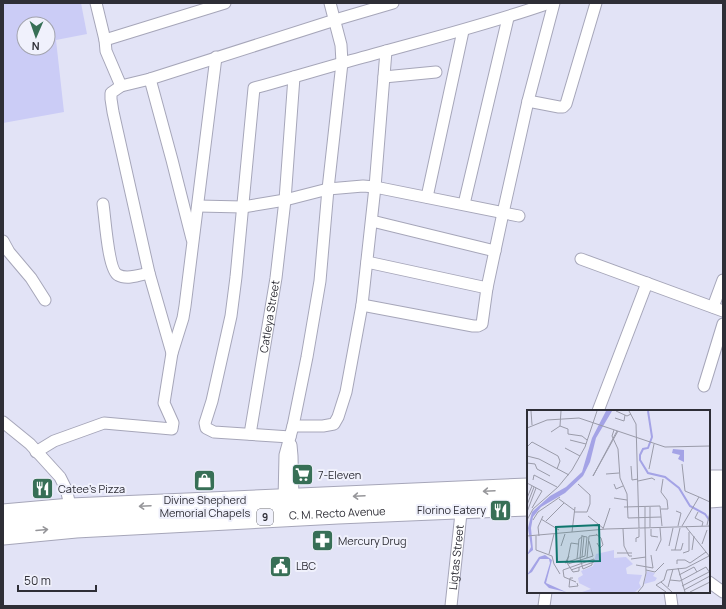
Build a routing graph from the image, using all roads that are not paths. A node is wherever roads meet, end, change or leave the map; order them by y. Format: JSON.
{"nodes":[{"id":1,"x":96,"y":3,"type":"edge"},
{"id":2,"x":225,"y":3,"type":"edge"},
{"id":3,"x":330,"y":3,"type":"edge"},
{"id":4,"x":393,"y":3,"type":"edge"},
{"id":5,"x":549,"y":3,"type":"edge"},
{"id":6,"x":554,"y":3,"type":"edge"},
{"id":7,"x":596,"y":3,"type":"edge"},
{"id":8,"x":508,"y":18,"type":"junction"},
{"id":9,"x":335,"y":20,"type":"junction"},
{"id":10,"x":463,"y":31,"type":"junction"},
{"id":11,"x":104,"y":40,"type":"junction"},
{"id":12,"x":386,"y":51,"type":"junction"},
{"id":13,"x":216,"y":57,"type":"junction"},
{"id":14,"x":342,"y":63,"type":"junction"},
{"id":15,"x":436,"y":72,"type":"dead end"},
{"id":16,"x":294,"y":77,"type":"junction"},
{"id":17,"x":384,"y":77,"type":"junction"},
{"id":18,"x":150,"y":79,"type":"junction"},
{"id":19,"x":121,"y":86,"type":"junction"},
{"id":20,"x":528,"y":101,"type":"junction"},
{"id":21,"x":375,"y":187,"type":"junction"},
{"id":22,"x":328,"y":189,"type":"junction"},
{"id":23,"x":426,"y":197,"type":"junction"},
{"id":24,"x":285,"y":200,"type":"junction"},
{"id":25,"x":103,"y":204,"type":"dead end"},
{"id":26,"x":464,"y":204,"type":"junction"},
{"id":27,"x":198,"y":206,"type":"junction"},
{"id":28,"x":243,"y":207,"type":"junction"},
{"id":29,"x":503,"y":213,"type":"junction"},
{"id":30,"x":519,"y":216,"type":"dead end"},
{"id":31,"x":372,"y":221,"type":"junction"},
{"id":32,"x":3,"y":241,"type":"edge"},
{"id":33,"x":193,"y":246,"type":"junction"},
{"id":34,"x":495,"y":251,"type":"junction"},
{"id":35,"x":581,"y":259,"type":"dead end"},
{"id":36,"x":367,"y":262,"type":"junction"},
{"id":37,"x":149,"y":273,"type":"junction"},
{"id":38,"x":723,"y":280,"type":"edge"},
{"id":39,"x":647,"y":283,"type":"junction"},
{"id":40,"x":487,"y":288,"type":"junction"},
{"id":41,"x":45,"y":300,"type":"dead end"},
{"id":42,"x":362,"y":305,"type":"junction"},
{"id":43,"x":718,"y":309,"type":"edge"},
{"id":44,"x":723,"y":324,"type":"edge"},
{"id":45,"x":172,"y":353,"type":"junction"},
{"id":46,"x":704,"y":386,"type":"dead end"},
{"id":47,"x":598,"y":410,"type":"edge"},
{"id":48,"x":3,"y":422,"type":"edge"},
{"id":49,"x":291,"y":431,"type":"junction"},
{"id":50,"x":250,"y":434,"type":"junction"},
{"id":51,"x":36,"y":452,"type":"junction"},
{"id":52,"x":710,"y":481,"type":"edge"},
{"id":53,"x":723,"y":481,"type":"edge"},
{"id":54,"x":527,"y":489,"type":"edge"},
{"id":55,"x":723,"y":496,"type":"edge"},
{"id":56,"x":710,"y":497,"type":"edge"},
{"id":57,"x":289,"y":499,"type":"junction"},
{"id":58,"x":462,"y":500,"type":"junction"},
{"id":59,"x":527,"y":505,"type":"edge"},
{"id":60,"x":3,"y":515,"type":"edge"},
{"id":61,"x":74,"y":518,"type":"junction"},
{"id":62,"x":3,"y":534,"type":"edge"},
{"id":63,"x":710,"y":583,"type":"edge"},
{"id":64,"x":723,"y":592,"type":"edge"},
{"id":65,"x":546,"y":593,"type":"edge"},
{"id":66,"x":670,"y":593,"type":"edge"},
{"id":67,"x":451,"y":606,"type":"edge"},
{"id":68,"x":544,"y":606,"type":"edge"},
{"id":69,"x":672,"y":606,"type":"edge"}],
"edges":[{"from":1,"to":11,"type":"street"},
{"from":2,"to":11,"type":"street"},
{"from":3,"to":9,"type":"street"},
{"from":4,"to":9,"type":"street"},
{"from":5,"to":8,"type":"street"},
{"from":6,"to":20,"type":"street"},
{"from":7,"to":20,"type":"street"},
{"from":8,"to":10,"type":"street"},
{"from":8,"to":26,"type":"street"},
{"from":9,"to":13,"type":"street"},
{"from":9,"to":14,"type":"street"},
{"from":10,"to":12,"type":"street"},
{"from":10,"to":23,"type":"street"},
{"from":11,"to":19,"type":"street"},
{"from":12,"to":14,"type":"street"},
{"from":12,"to":17,"type":"street"},
{"from":13,"to":18,"type":"street"},
{"from":13,"to":27,"type":"street"},
{"from":14,"to":16,"type":"street"},
{"from":14,"to":22,"type":"street"},
{"from":15,"to":17,"type":"street"},
{"from":16,"to":24,"type":"street","name":"Catleya Street"},
{"from":16,"to":28,"type":"street"},
{"from":17,"to":21,"type":"street"},
{"from":18,"to":19,"type":"street"},
{"from":18,"to":33,"type":"street"},
{"from":19,"to":37,"type":"street"},
{"from":20,"to":29,"type":"street"},
{"from":21,"to":22,"type":"street"},
{"from":21,"to":23,"type":"street"},
{"from":21,"to":31,"type":"street"},
{"from":22,"to":24,"type":"street"},
{"from":22,"to":49,"type":"street"},
{"from":23,"to":26,"type":"street"},
{"from":24,"to":28,"type":"street"},
{"from":24,"to":50,"type":"street","name":"Catleya Street"},
{"from":25,"to":37,"type":"street"},
{"from":26,"to":29,"type":"street"},
{"from":27,"to":28,"type":"street"},
{"from":27,"to":33,"type":"street"},
{"from":28,"to":50,"type":"street"},
{"from":29,"to":30,"type":"street"},
{"from":29,"to":34,"type":"street"},
{"from":31,"to":34,"type":"street"},
{"from":31,"to":36,"type":"street"},
{"from":32,"to":41,"type":"street"},
{"from":33,"to":45,"type":"street"},
{"from":34,"to":40,"type":"street"},
{"from":35,"to":39,"type":"street"},
{"from":36,"to":40,"type":"street"},
{"from":36,"to":42,"type":"street"},
{"from":37,"to":45,"type":"street"},
{"from":38,"to":43,"type":"street"},
{"from":39,"to":43,"type":"street"},
{"from":39,"to":47,"type":"street"},
{"from":40,"to":42,"type":"street"},
{"from":42,"to":49,"type":"street"},
{"from":44,"to":46,"type":"street"},
{"from":45,"to":51,"type":"street"},
{"from":48,"to":51,"type":"street"},
{"from":49,"to":50,"type":"street"},
{"from":49,"to":57,"type":"street"},
{"from":51,"to":61,"type":"street"},
{"from":52,"to":53,"type":"highway"},
{"from":54,"to":58,"type":"highway","name":"C. M. Recto Avenue","number":"9","one_way":true},
{"from":55,"to":56,"type":"highway"},
{"from":58,"to":57,"type":"highway","name":"C. M. Recto Avenue","number":"9","one_way":true},
{"from":57,"to":61,"type":"highway","name":"C. M. Recto Avenue","number":"9","one_way":true},
{"from":58,"to":59,"type":"highway","name":"C. M. Recto Avenue","number":"9"},
{"from":58,"to":61,"type":"highway","name":"C. M. Recto Avenue","number":"9"},
{"from":58,"to":67,"type":"street","name":"Ligtas Street"},
{"from":60,"to":61,"type":"highway","name":"C. M. Recto Avenue","number":"9"},
{"from":62,"to":61,"type":"highway","name":"C. M. Recto Avenue","number":"9","one_way":true},
{"from":63,"to":64,"type":"street"},
{"from":65,"to":68,"type":"street"},
{"from":66,"to":69,"type":"street"}]}
